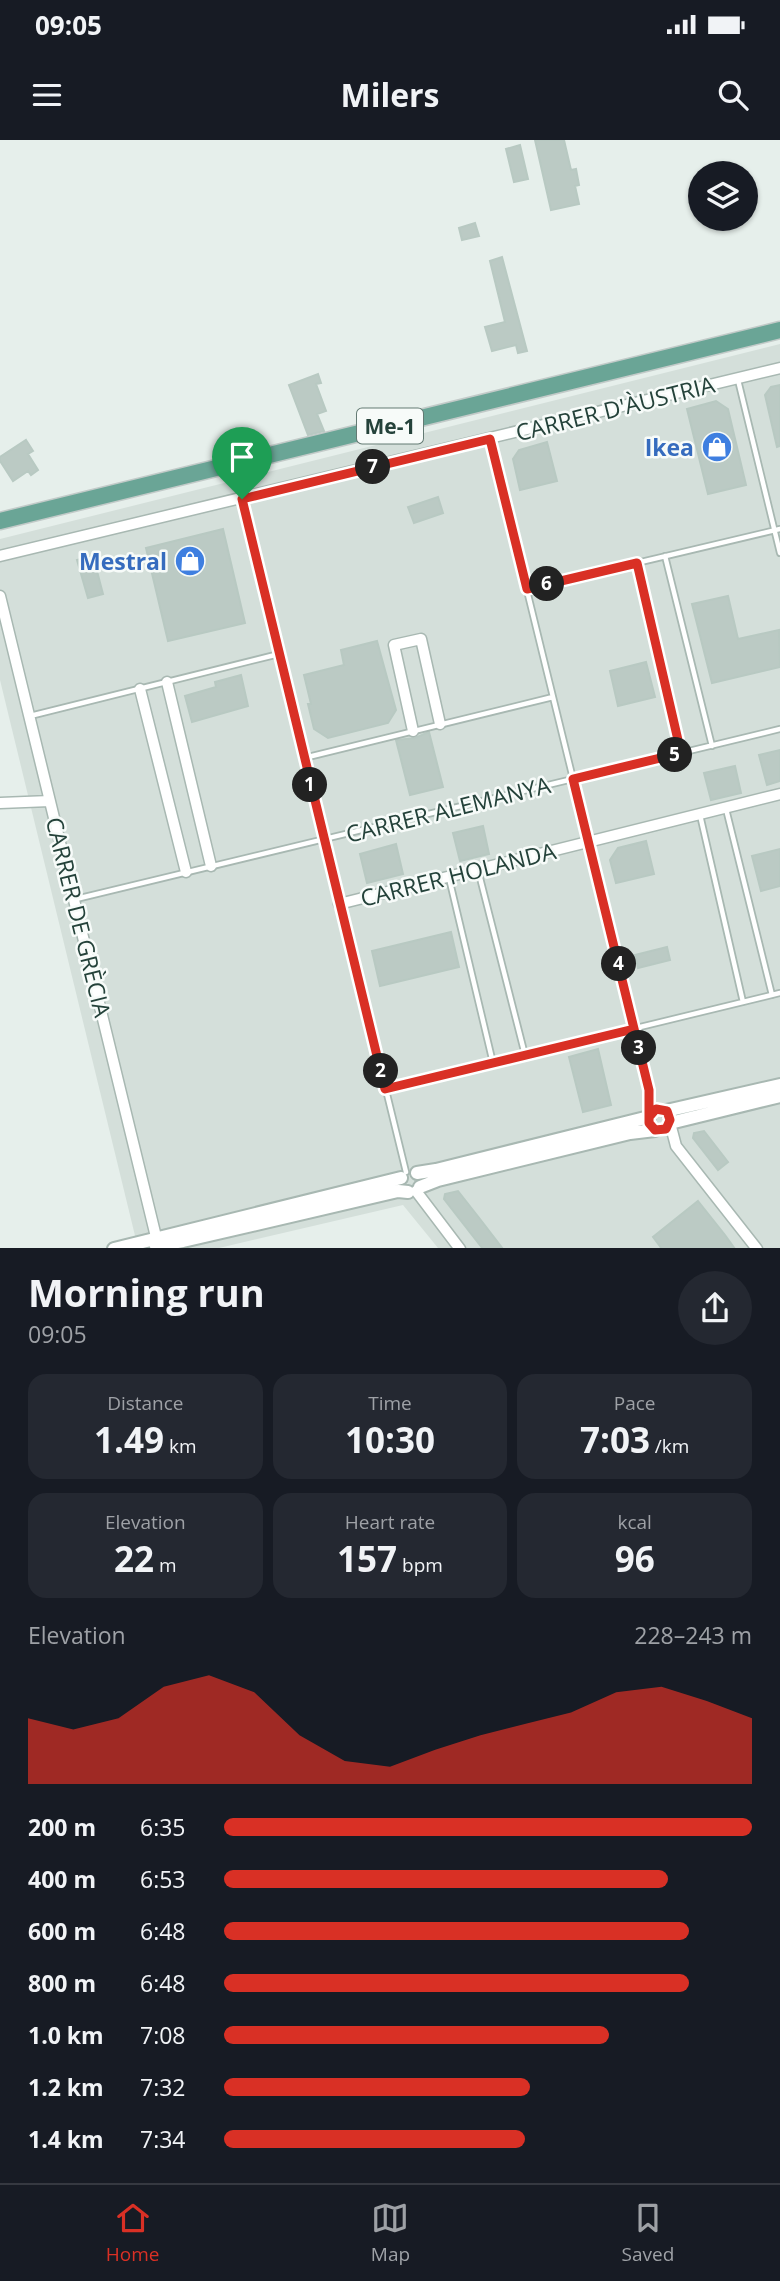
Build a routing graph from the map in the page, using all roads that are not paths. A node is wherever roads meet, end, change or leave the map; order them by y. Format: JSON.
{"nodes":[{"id":1,"x":780,"y":330,"type":"edge"},
{"id":2,"x":780,"y":368,"type":"edge"},
{"id":3,"x":737,"y":378,"type":"junction"},
{"id":4,"x":490,"y":439,"type":"junction"},
{"id":5,"x":242,"y":499,"type":"junction"},
{"id":6,"x":0,"y":521,"type":"edge"},
{"id":7,"x":777,"y":530,"type":"edge"},
{"id":8,"x":780,"y":553,"type":"edge"},
{"id":9,"x":0,"y":556,"type":"edge"},
{"id":10,"x":665,"y":556,"type":"junction"},
{"id":11,"x":637,"y":563,"type":"junction"},
{"id":12,"x":527,"y":589,"type":"junction"},
{"id":13,"x":0,"y":596,"type":"edge"},
{"id":14,"x":279,"y":654,"type":"junction"},
{"id":15,"x":167,"y":682,"type":"junction"},
{"id":16,"x":140,"y":689,"type":"junction"},
{"id":17,"x":553,"y":696,"type":"junction"},
{"id":18,"x":30,"y":716,"type":"junction"},
{"id":19,"x":440,"y":724,"type":"junction"},
{"id":20,"x":780,"y":729,"type":"edge"},
{"id":21,"x":414,"y":731,"type":"junction"},
{"id":22,"x":712,"y":746,"type":"junction"},
{"id":23,"x":681,"y":753,"type":"junction"},
{"id":24,"x":304,"y":758,"type":"junction"},
{"id":25,"x":573,"y":779,"type":"junction"},
{"id":26,"x":780,"y":794,"type":"edge"},
{"id":27,"x":50,"y":802,"type":"junction"},
{"id":28,"x":0,"y":803,"type":"edge"},
{"id":29,"x":726,"y":807,"type":"junction"},
{"id":30,"x":699,"y":814,"type":"junction"},
{"id":31,"x":323,"y":839,"type":"junction"},
{"id":32,"x":589,"y":841,"type":"junction"},
{"id":33,"x":211,"y":866,"type":"junction"},
{"id":34,"x":478,"y":869,"type":"junction"},
{"id":35,"x":186,"y":872,"type":"junction"},
{"id":36,"x":449,"y":877,"type":"junction"},
{"id":37,"x":76,"y":899,"type":"junction"},
{"id":38,"x":339,"y":904,"type":"junction"},
{"id":39,"x":780,"y":993,"type":"edge"},
{"id":40,"x":772,"y":995,"type":"junction"},
{"id":41,"x":743,"y":1002,"type":"junction"},
{"id":42,"x":634,"y":1029,"type":"junction"},
{"id":43,"x":525,"y":1055,"type":"junction"},
{"id":44,"x":493,"y":1063,"type":"junction"},
{"id":45,"x":780,"y":1085,"type":"edge"},
{"id":46,"x":385,"y":1089,"type":"junction"},
{"id":47,"x":780,"y":1096,"type":"edge"},
{"id":48,"x":649,"y":1117,"type":"junction"},
{"id":49,"x":668,"y":1117,"type":"junction"},
{"id":50,"x":655,"y":1130,"type":"junction"},
{"id":51,"x":408,"y":1174,"type":"junction"},
{"id":52,"x":415,"y":1190,"type":"junction"},
{"id":53,"x":157,"y":1242,"type":"junction"},
{"id":54,"x":114,"y":1248,"type":"edge"},
{"id":55,"x":145,"y":1248,"type":"edge"},
{"id":56,"x":460,"y":1248,"type":"edge"},
{"id":57,"x":757,"y":1248,"type":"edge"}],
"edges":[{"from":1,"to":6,"type":"main road","number":"Me-1"},
{"from":2,"to":3,"type":"street","name":"CARRER D'ÀUSTRIA"},
{"from":3,"to":4,"type":"street","name":"CARRER D'ÀUSTRIA"},
{"from":3,"to":7,"type":"lane"},
{"from":4,"to":5,"type":"street","name":"CARRER D'ÀUSTRIA"},
{"from":4,"to":12,"type":"lane"},
{"from":5,"to":9,"type":"street","name":"CARRER D'ÀUSTRIA"},
{"from":5,"to":14,"type":"lane"},
{"from":7,"to":8,"type":"lane"},
{"from":7,"to":10,"type":"lane"},
{"from":10,"to":11,"type":"lane"},
{"from":10,"to":22,"type":"lane"},
{"from":11,"to":12,"type":"lane"},
{"from":11,"to":23,"type":"lane"},
{"from":12,"to":17,"type":"lane"},
{"from":13,"to":18,"type":"street","name":"CARRER DE GRÈCIA"},
{"from":14,"to":15,"type":"lane"},
{"from":14,"to":24,"type":"lane"},
{"from":15,"to":16,"type":"lane"},
{"from":15,"to":33,"type":"street"},
{"from":16,"to":18,"type":"lane"},
{"from":16,"to":35,"type":"street"},
{"from":17,"to":19,"type":"lane"},
{"from":17,"to":25,"type":"lane"},
{"from":18,"to":27,"type":"street","name":"CARRER DE GRÈCIA"},
{"from":19,"to":21,"type":"lane"},
{"from":19,"to":21,"type":"street"},
{"from":20,"to":22,"type":"lane","name":"CARRER ALEMANYA"},
{"from":21,"to":24,"type":"lane"},
{"from":22,"to":23,"type":"lane","name":"CARRER ALEMANYA"},
{"from":23,"to":25,"type":"lane","name":"CARRER ALEMANYA"},
{"from":24,"to":31,"type":"lane"},
{"from":25,"to":31,"type":"lane","name":"CARRER ALEMANYA"},
{"from":25,"to":32,"type":"lane"},
{"from":26,"to":29,"type":"street","name":"CARRER HOLANDA"},
{"from":27,"to":28,"type":"street"},
{"from":27,"to":37,"type":"street","name":"CARRER DE GRÈCIA"},
{"from":29,"to":30,"type":"street","name":"CARRER HOLANDA"},
{"from":29,"to":40,"type":"lane"},
{"from":30,"to":32,"type":"street","name":"CARRER HOLANDA"},
{"from":30,"to":41,"type":"lane"},
{"from":31,"to":33,"type":"lane","name":"CARRER ALEMANYA"},
{"from":31,"to":38,"type":"lane"},
{"from":32,"to":34,"type":"street","name":"CARRER HOLANDA"},
{"from":32,"to":42,"type":"lane"},
{"from":33,"to":35,"type":"lane","name":"CARRER ALEMANYA"},
{"from":34,"to":36,"type":"street","name":"CARRER HOLANDA"},
{"from":34,"to":43,"type":"lane"},
{"from":35,"to":37,"type":"lane","name":"CARRER ALEMANYA"},
{"from":36,"to":38,"type":"street","name":"CARRER HOLANDA"},
{"from":36,"to":44,"type":"lane"},
{"from":37,"to":53,"type":"street","name":"CARRER DE GRÈCIA"},
{"from":38,"to":46,"type":"lane"},
{"from":39,"to":40,"type":"lane"},
{"from":40,"to":41,"type":"lane"},
{"from":41,"to":42,"type":"lane"},
{"from":42,"to":43,"type":"lane"},
{"from":42,"to":48,"type":"lane"},
{"from":43,"to":44,"type":"lane"},
{"from":44,"to":46,"type":"lane"},
{"from":45,"to":49,"type":"street"},
{"from":46,"to":51,"type":"lane"},
{"from":47,"to":49,"type":"street"},
{"from":48,"to":49,"type":"street"},
{"from":48,"to":50,"type":"street"},
{"from":48,"to":51,"type":"street"},
{"from":49,"to":50,"type":"street"},
{"from":49,"to":57,"type":"street"},
{"from":50,"to":52,"type":"street"},
{"from":51,"to":52,"type":"street"},
{"from":51,"to":52,"type":"street"},
{"from":51,"to":53,"type":"street"},
{"from":52,"to":53,"type":"street"},
{"from":52,"to":56,"type":"street"},
{"from":53,"to":54,"type":"street"},
{"from":53,"to":55,"type":"street"}]}
